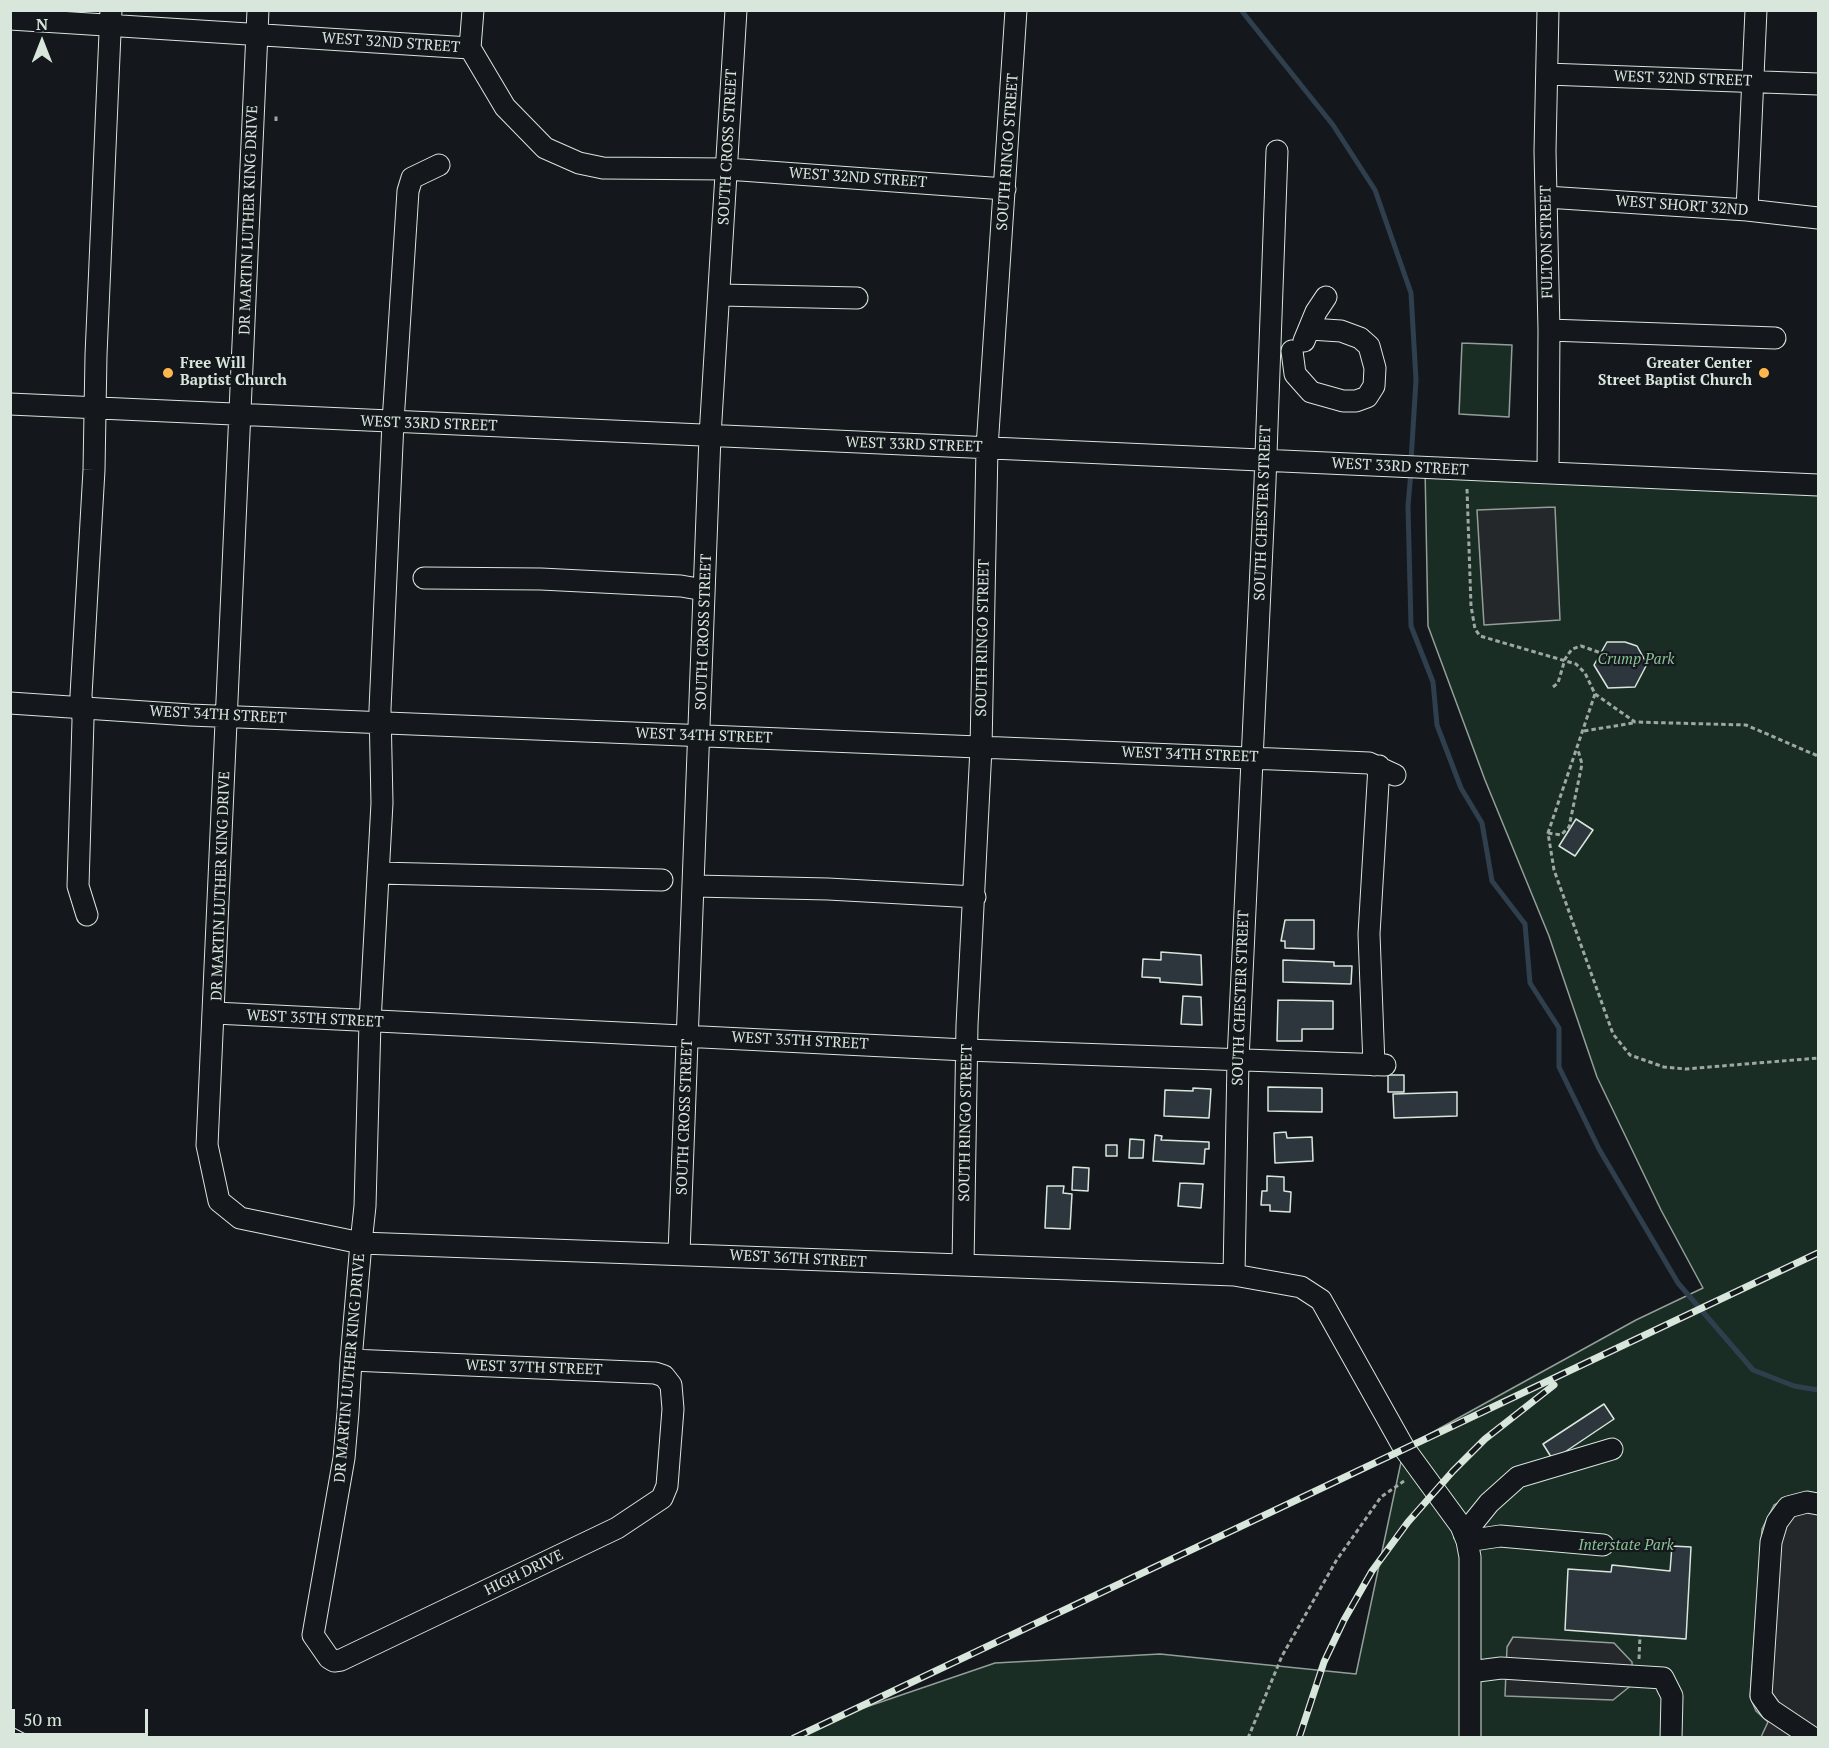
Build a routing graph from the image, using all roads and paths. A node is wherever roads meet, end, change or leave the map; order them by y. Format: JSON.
{"nodes":[{"id":1,"x":258,"y":10,"type":"edge"},
{"id":2,"x":473,"y":10,"type":"edge"},
{"id":3,"x":736,"y":10,"type":"edge"},
{"id":4,"x":1016,"y":10,"type":"edge"},
{"id":5,"x":1548,"y":10,"type":"edge"},
{"id":6,"x":1756,"y":10,"type":"edge"},
{"id":7,"x":112,"y":18,"type":"edge"},
{"id":8,"x":10,"y":19,"type":"edge"},
{"id":9,"x":257,"y":34,"type":"junction"},
{"id":10,"x":470,"y":48,"type":"junction"},
{"id":11,"x":1547,"y":74,"type":"junction"},
{"id":12,"x":1753,"y":81,"type":"junction"},
{"id":13,"x":1818,"y":84,"type":"edge"},
{"id":14,"x":276,"y":114,"type":"dead end"},
{"id":15,"x":276,"y":121,"type":"dead end"},
{"id":16,"x":1277,"y":151,"type":"dead end"},
{"id":17,"x":439,"y":165,"type":"dead end"},
{"id":18,"x":727,"y":169,"type":"junction"},
{"id":19,"x":1005,"y":189,"type":"junction"},
{"id":20,"x":1546,"y":197,"type":"junction"},
{"id":21,"x":1747,"y":210,"type":"junction"},
{"id":22,"x":1818,"y":218,"type":"edge"},
{"id":23,"x":720,"y":295,"type":"junction"},
{"id":24,"x":1326,"y":297,"type":"dead end"},
{"id":25,"x":857,"y":298,"type":"dead end"},
{"id":26,"x":1310,"y":329,"type":"junction"},
{"id":27,"x":1549,"y":330,"type":"junction"},
{"id":28,"x":1775,"y":338,"type":"dead end"},
{"id":29,"x":1292,"y":351,"type":"junction"},
{"id":30,"x":1268,"y":352,"type":"junction"},
{"id":31,"x":10,"y":404,"type":"edge"},
{"id":32,"x":96,"y":408,"type":"junction"},
{"id":33,"x":241,"y":415,"type":"junction"},
{"id":34,"x":393,"y":422,"type":"junction"},
{"id":35,"x":710,"y":436,"type":"junction"},
{"id":36,"x":987,"y":448,"type":"junction"},
{"id":37,"x":1266,"y":460,"type":"junction"},
{"id":38,"x":1548,"y":473,"type":"junction"},
{"id":39,"x":1818,"y":485,"type":"edge"},
{"id":40,"x":1467,"y":487,"type":"dead end"},
{"id":41,"x":424,"y":578,"type":"dead end"},
{"id":42,"x":704,"y":590,"type":"junction"},
{"id":43,"x":1601,"y":652,"type":"dead end"},
{"id":44,"x":1564,"y":659,"type":"junction"},
{"id":45,"x":1553,"y":687,"type":"dead end"},
{"id":46,"x":1595,"y":694,"type":"junction"},
{"id":47,"x":10,"y":703,"type":"edge"},
{"id":48,"x":82,"y":708,"type":"junction"},
{"id":49,"x":228,"y":716,"type":"junction"},
{"id":50,"x":1635,"y":722,"type":"junction"},
{"id":51,"x":381,"y":723,"type":"junction"},
{"id":52,"x":1584,"y":730,"type":"junction"},
{"id":53,"x":700,"y":735,"type":"junction"},
{"id":54,"x":981,"y":748,"type":"junction"},
{"id":55,"x":1578,"y":748,"type":"junction"},
{"id":56,"x":1818,"y":756,"type":"edge"},
{"id":57,"x":1251,"y":757,"type":"junction"},
{"id":58,"x":1548,"y":833,"type":"junction"},
{"id":59,"x":379,"y":873,"type":"junction"},
{"id":60,"x":662,"y":880,"type":"dead end"},
{"id":61,"x":695,"y":886,"type":"junction"},
{"id":62,"x":975,"y":897,"type":"junction"},
{"id":63,"x":87,"y":915,"type":"dead end"},
{"id":64,"x":215,"y":1013,"type":"junction"},
{"id":65,"x":370,"y":1022,"type":"junction"},
{"id":66,"x":688,"y":1036,"type":"junction"},
{"id":67,"x":966,"y":1050,"type":"junction"},
{"id":68,"x":1818,"y":1058,"type":"edge"},
{"id":69,"x":1238,"y":1060,"type":"junction"},
{"id":70,"x":1379,"y":1065,"type":"joint"},
{"id":71,"x":361,"y":1243,"type":"junction"},
{"id":72,"x":679,"y":1253,"type":"junction"},
{"id":73,"x":963,"y":1265,"type":"junction"},
{"id":74,"x":1234,"y":1275,"type":"junction"},
{"id":75,"x":351,"y":1360,"type":"junction"},
{"id":76,"x":672,"y":1424,"type":"joint"},
{"id":77,"x":1612,"y":1449,"type":"dead end"},
{"id":78,"x":1421,"y":1472,"type":"junction"},
{"id":79,"x":1818,"y":1504,"type":"edge"},
{"id":80,"x":1466,"y":1537,"type":"junction"},
{"id":81,"x":1603,"y":1545,"type":"dead end"},
{"id":82,"x":318,"y":1646,"type":"joint"},
{"id":83,"x":1470,"y":1672,"type":"junction"},
{"id":84,"x":1248,"y":1737,"type":"edge"},
{"id":85,"x":1470,"y":1737,"type":"edge"},
{"id":86,"x":1671,"y":1737,"type":"edge"},
{"id":87,"x":1813,"y":1737,"type":"edge"}],
"edges":[{"from":1,"to":9,"type":"street","name":"DR MARTIN LUTHER KING DRIVE"},
{"from":2,"to":10,"type":"street"},
{"from":3,"to":18,"type":"street","name":"SOUTH CROSS STREET"},
{"from":4,"to":19,"type":"street","name":"SOUTH RINGO STREET"},
{"from":5,"to":11,"type":"street","name":"FULTON STREET"},
{"from":6,"to":12,"type":"street"},
{"from":7,"to":8,"type":"street","name":"WEST 32ND STREET"},
{"from":7,"to":9,"type":"street","name":"WEST 32ND STREET"},
{"from":7,"to":32,"type":"street"},
{"from":9,"to":10,"type":"street","name":"WEST 32ND STREET"},
{"from":9,"to":33,"type":"street","name":"DR MARTIN LUTHER KING DRIVE"},
{"from":10,"to":18,"type":"street","name":"WEST 32ND STREET"},
{"from":11,"to":12,"type":"street","name":"WEST 32ND STREET"},
{"from":11,"to":20,"type":"street","name":"FULTON STREET"},
{"from":12,"to":13,"type":"street","name":"WEST 32ND STREET"},
{"from":12,"to":21,"type":"street"},
{"from":14,"to":15,"type":"path"},
{"from":16,"to":30,"type":"street","name":"SOUTH CHESTER STREET"},
{"from":17,"to":34,"type":"street"},
{"from":18,"to":19,"type":"street","name":"WEST 32ND STREET"},
{"from":18,"to":23,"type":"street","name":"SOUTH CROSS STREET"},
{"from":19,"to":36,"type":"street","name":"SOUTH RINGO STREET"},
{"from":20,"to":21,"type":"street","name":"WEST SHORT 32ND"},
{"from":20,"to":27,"type":"street","name":"FULTON STREET"},
{"from":21,"to":22,"type":"street","name":"WEST SHORT 32ND"},
{"from":23,"to":25,"type":"street"},
{"from":23,"to":35,"type":"street","name":"SOUTH CROSS STREET"},
{"from":24,"to":26,"type":"street"},
{"from":26,"to":29,"type":"street"},
{"from":26,"to":29,"type":"street"},
{"from":27,"to":28,"type":"street"},
{"from":27,"to":38,"type":"street","name":"FULTON STREET"},
{"from":29,"to":30,"type":"street"},
{"from":30,"to":37,"type":"street","name":"SOUTH CHESTER STREET"},
{"from":31,"to":32,"type":"street","name":"WEST 33RD STREET"},
{"from":32,"to":33,"type":"street","name":"WEST 33RD STREET"},
{"from":32,"to":48,"type":"street"},
{"from":33,"to":34,"type":"street","name":"WEST 33RD STREET"},
{"from":33,"to":49,"type":"street","name":"DR MARTIN LUTHER KING DRIVE"},
{"from":34,"to":35,"type":"street","name":"WEST 33RD STREET"},
{"from":34,"to":51,"type":"street"},
{"from":35,"to":36,"type":"street","name":"WEST 33RD STREET"},
{"from":35,"to":42,"type":"street","name":"SOUTH CROSS STREET"},
{"from":36,"to":37,"type":"street","name":"WEST 33RD STREET"},
{"from":36,"to":54,"type":"street","name":"SOUTH RINGO STREET"},
{"from":37,"to":38,"type":"street","name":"WEST 33RD STREET"},
{"from":37,"to":57,"type":"street","name":"SOUTH CHESTER STREET"},
{"from":38,"to":39,"type":"street","name":"WEST 33RD STREET"},
{"from":40,"to":44,"type":"path"},
{"from":41,"to":42,"type":"street"},
{"from":42,"to":53,"type":"street","name":"SOUTH CROSS STREET"},
{"from":43,"to":44,"type":"path"},
{"from":44,"to":45,"type":"path"},
{"from":44,"to":46,"type":"path"},
{"from":46,"to":50,"type":"path"},
{"from":46,"to":52,"type":"path"},
{"from":47,"to":48,"type":"street","name":"WEST 34TH STREET"},
{"from":48,"to":49,"type":"street","name":"WEST 34TH STREET"},
{"from":48,"to":63,"type":"street"},
{"from":49,"to":51,"type":"street","name":"WEST 34TH STREET"},
{"from":49,"to":64,"type":"street","name":"DR MARTIN LUTHER KING DRIVE"},
{"from":50,"to":52,"type":"path"},
{"from":50,"to":56,"type":"path"},
{"from":51,"to":53,"type":"street","name":"WEST 34TH STREET"},
{"from":51,"to":59,"type":"street"},
{"from":52,"to":55,"type":"path"},
{"from":53,"to":54,"type":"street","name":"WEST 34TH STREET"},
{"from":53,"to":61,"type":"street","name":"SOUTH CROSS STREET"},
{"from":54,"to":57,"type":"street","name":"WEST 34TH STREET"},
{"from":54,"to":62,"type":"street","name":"SOUTH RINGO STREET"},
{"from":55,"to":58,"type":"path"},
{"from":55,"to":58,"type":"path"},
{"from":57,"to":69,"type":"street","name":"SOUTH CHESTER STREET"},
{"from":57,"to":70,"type":"street","name":"WEST 34TH STREET"},
{"from":58,"to":68,"type":"path"},
{"from":59,"to":60,"type":"street"},
{"from":59,"to":65,"type":"street"},
{"from":61,"to":62,"type":"street"},
{"from":61,"to":66,"type":"street","name":"SOUTH CROSS STREET"},
{"from":62,"to":67,"type":"street","name":"SOUTH RINGO STREET"},
{"from":64,"to":65,"type":"street","name":"WEST 35TH STREET"},
{"from":64,"to":71,"type":"street","name":"DR MARTIN LUTHER KING DRIVE"},
{"from":65,"to":66,"type":"street","name":"WEST 35TH STREET"},
{"from":65,"to":71,"type":"street"},
{"from":66,"to":67,"type":"street","name":"WEST 35TH STREET"},
{"from":66,"to":72,"type":"street","name":"SOUTH CROSS STREET"},
{"from":67,"to":69,"type":"street","name":"WEST 35TH STREET"},
{"from":67,"to":73,"type":"street","name":"SOUTH RINGO STREET"},
{"from":69,"to":70,"type":"street","name":"WEST 35TH STREET"},
{"from":69,"to":74,"type":"street","name":"SOUTH CHESTER STREET"},
{"from":71,"to":72,"type":"street","name":"WEST 36TH STREET"},
{"from":71,"to":75,"type":"street","name":"DR MARTIN LUTHER KING DRIVE"},
{"from":72,"to":73,"type":"street","name":"WEST 36TH STREET"},
{"from":73,"to":74,"type":"street","name":"WEST 36TH STREET"},
{"from":74,"to":78,"type":"street"},
{"from":75,"to":76,"type":"street","name":"WEST 37TH STREET"},
{"from":75,"to":82,"type":"street","name":"DR MARTIN LUTHER KING DRIVE"},
{"from":76,"to":82,"type":"street","name":"HIGH DRIVE"},
{"from":77,"to":80,"type":"street"},
{"from":78,"to":80,"type":"street"},
{"from":78,"to":84,"type":"path"},
{"from":79,"to":87,"type":"street"},
{"from":80,"to":81,"type":"street"},
{"from":80,"to":83,"type":"street"},
{"from":83,"to":85,"type":"street"},
{"from":83,"to":86,"type":"street"}]}
